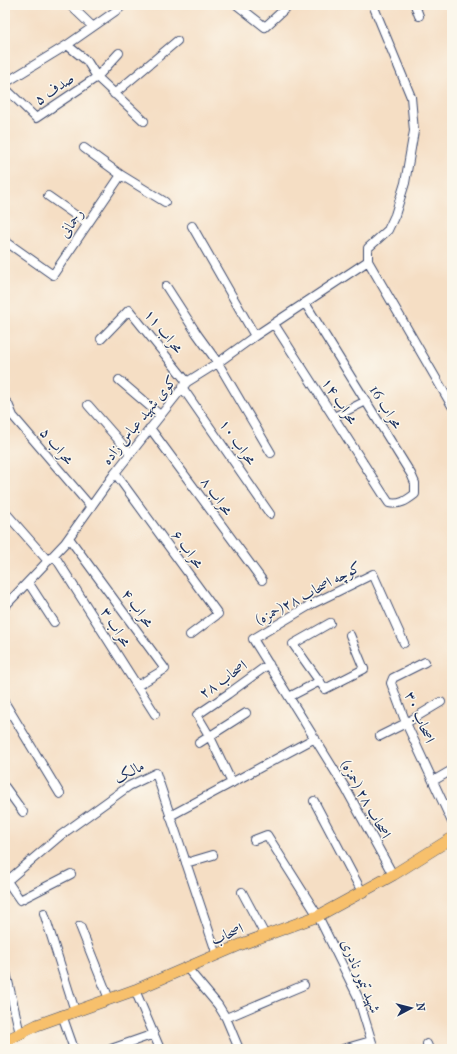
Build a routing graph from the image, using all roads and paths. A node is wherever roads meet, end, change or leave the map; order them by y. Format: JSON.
{"nodes":[{"id":1,"x":70,"y":5,"type":"edge"},
{"id":2,"x":119,"y":5,"type":"edge"},
{"id":3,"x":237,"y":5,"type":"edge"},
{"id":4,"x":289,"y":5,"type":"edge"},
{"id":5,"x":373,"y":5,"type":"edge"},
{"id":6,"x":415,"y":5,"type":"edge"},
{"id":7,"x":419,"y":16,"type":"dead end"},
{"id":8,"x":92,"y":26,"type":"junction"},
{"id":9,"x":177,"y":41,"type":"dead end"},
{"id":10,"x":67,"y":45,"type":"junction"},
{"id":11,"x":119,"y":53,"type":"dead end"},
{"id":12,"x":97,"y":77,"type":"junction"},
{"id":13,"x":5,"y":83,"type":"edge"},
{"id":14,"x":5,"y":88,"type":"edge"},
{"id":15,"x":114,"y":94,"type":"junction"},
{"id":16,"x":144,"y":122,"type":"dead end"},
{"id":17,"x":84,"y":148,"type":"dead end"},
{"id":18,"x":121,"y":175,"type":"junction"},
{"id":19,"x":48,"y":196,"type":"dead end"},
{"id":20,"x":165,"y":202,"type":"dead end"},
{"id":21,"x":88,"y":224,"type":"junction"},
{"id":22,"x":192,"y":226,"type":"dead end"},
{"id":23,"x":5,"y":241,"type":"edge"},
{"id":24,"x":368,"y":261,"type":"junction"},
{"id":25,"x":166,"y":286,"type":"dead end"},
{"id":26,"x":305,"y":303,"type":"junction"},
{"id":27,"x":274,"y":324,"type":"junction"},
{"id":28,"x":255,"y":336,"type":"junction"},
{"id":29,"x":101,"y":339,"type":"dead end"},
{"id":30,"x":218,"y":363,"type":"junction"},
{"id":31,"x":119,"y":380,"type":"dead end"},
{"id":32,"x":185,"y":384,"type":"junction"},
{"id":33,"x":5,"y":401,"type":"edge"},
{"id":34,"x":366,"y":401,"type":"junction"},
{"id":35,"x":88,"y":405,"type":"dead end"},
{"id":36,"x":452,"y":406,"type":"edge"},
{"id":37,"x":160,"y":415,"type":"junction"},
{"id":38,"x":334,"y":417,"type":"junction"},
{"id":39,"x":150,"y":428,"type":"junction"},
{"id":40,"x":130,"y":453,"type":"junction"},
{"id":41,"x":272,"y":453,"type":"dead end"},
{"id":42,"x":114,"y":473,"type":"junction"},
{"id":43,"x":383,"y":494,"type":"joint"},
{"id":44,"x":91,"y":506,"type":"junction"},
{"id":45,"x":5,"y":512,"type":"edge"},
{"id":46,"x":270,"y":514,"type":"dead end"},
{"id":47,"x":69,"y":538,"type":"junction"},
{"id":48,"x":51,"y":558,"type":"junction"},
{"id":49,"x":262,"y":580,"type":"dead end"},
{"id":50,"x":28,"y":582,"type":"junction"},
{"id":51,"x":5,"y":606,"type":"edge"},
{"id":52,"x":54,"y":622,"type":"dead end"},
{"id":53,"x":330,"y":623,"type":"dead end"},
{"id":54,"x":350,"y":635,"type":"dead end"},
{"id":55,"x":190,"y":636,"type":"dead end"},
{"id":56,"x":253,"y":639,"type":"joint"},
{"id":57,"x":404,"y":643,"type":"dead end"},
{"id":58,"x":425,"y":662,"type":"dead end"},
{"id":59,"x":269,"y":664,"type":"junction"},
{"id":60,"x":320,"y":681,"type":"junction"},
{"id":61,"x":137,"y":686,"type":"junction"},
{"id":62,"x":289,"y":697,"type":"junction"},
{"id":63,"x":441,"y":702,"type":"dead end"},
{"id":64,"x":5,"y":703,"type":"edge"},
{"id":65,"x":246,"y":713,"type":"dead end"},
{"id":66,"x":155,"y":714,"type":"dead end"},
{"id":67,"x":406,"y":723,"type":"junction"},
{"id":68,"x":380,"y":736,"type":"dead end"},
{"id":69,"x":210,"y":737,"type":"junction"},
{"id":70,"x":314,"y":738,"type":"junction"},
{"id":71,"x":199,"y":744,"type":"dead end"},
{"id":72,"x":452,"y":770,"type":"edge"},
{"id":73,"x":433,"y":781,"type":"junction"},
{"id":74,"x":232,"y":783,"type":"junction"},
{"id":75,"x":5,"y":787,"type":"edge"},
{"id":76,"x":60,"y":794,"type":"dead end"},
{"id":77,"x":314,"y":801,"type":"dead end"},
{"id":78,"x":23,"y":812,"type":"dead end"},
{"id":79,"x":170,"y":816,"type":"junction"},
{"id":80,"x":452,"y":822,"type":"edge"},
{"id":81,"x":452,"y":838,"type":"edge"},
{"id":82,"x":254,"y":840,"type":"dead end"},
{"id":83,"x":213,"y":855,"type":"dead end"},
{"id":84,"x":186,"y":863,"type":"junction"},
{"id":85,"x":71,"y":874,"type":"dead end"},
{"id":86,"x":393,"y":875,"type":"junction"},
{"id":87,"x":6,"y":880,"type":"edge"},
{"id":88,"x":242,"y":892,"type":"dead end"},
{"id":89,"x":362,"y":892,"type":"junction"},
{"id":90,"x":44,"y":913,"type":"dead end"},
{"id":91,"x":318,"y":916,"type":"junction"},
{"id":92,"x":80,"y":926,"type":"dead end"},
{"id":93,"x":265,"y":936,"type":"junction"},
{"id":94,"x":218,"y":955,"type":"junction"},
{"id":95,"x":5,"y":968,"type":"edge"},
{"id":96,"x":187,"y":968,"type":"junction"},
{"id":97,"x":304,"y":985,"type":"dead end"},
{"id":98,"x":134,"y":990,"type":"junction"},
{"id":99,"x":109,"y":999,"type":"junction"},
{"id":100,"x":75,"y":1011,"type":"junction"},
{"id":101,"x":62,"y":1015,"type":"junction"},
{"id":102,"x":226,"y":1018,"type":"junction"},
{"id":103,"x":20,"y":1034,"type":"junction"},
{"id":104,"x":154,"y":1034,"type":"junction"},
{"id":105,"x":5,"y":1041,"type":"edge"},
{"id":106,"x":372,"y":1045,"type":"edge"},
{"id":107,"x":74,"y":1049,"type":"edge"},
{"id":108,"x":110,"y":1049,"type":"edge"},
{"id":109,"x":160,"y":1049,"type":"edge"},
{"id":110,"x":239,"y":1049,"type":"edge"},
{"id":111,"x":343,"y":1049,"type":"edge"}],
"edges":[{"from":1,"to":8,"type":"street"},
{"from":2,"to":8,"type":"street"},
{"from":3,"to":4,"type":"street"},
{"from":5,"to":24,"type":"street"},
{"from":6,"to":7,"type":"street"},
{"from":8,"to":10,"type":"street"},
{"from":9,"to":15,"type":"street"},
{"from":10,"to":12,"type":"street"},
{"from":10,"to":13,"type":"street"},
{"from":11,"to":12,"type":"street","name":"صدف ۵"},
{"from":12,"to":14,"type":"street","name":"صدف ۵"},
{"from":12,"to":15,"type":"street"},
{"from":15,"to":16,"type":"street"},
{"from":17,"to":18,"type":"street"},
{"from":18,"to":20,"type":"street"},
{"from":18,"to":21,"type":"street","name":"رحمانی"},
{"from":19,"to":21,"type":"street"},
{"from":21,"to":23,"type":"street","name":"رحمانی"},
{"from":22,"to":28,"type":"street"},
{"from":24,"to":26,"type":"street","name":"کوی شهید عباس زاده"},
{"from":24,"to":36,"type":"street"},
{"from":25,"to":30,"type":"street"},
{"from":26,"to":27,"type":"street","name":"کوی شهید عباس زاده"},
{"from":26,"to":34,"type":"street","name":"محراب 16"},
{"from":27,"to":28,"type":"street","name":"کوی شهید عباس زاده"},
{"from":27,"to":38,"type":"street","name":"محراب ۱۴"},
{"from":28,"to":30,"type":"street","name":"کوی شهید عباس زاده"},
{"from":29,"to":32,"type":"street","name":"محراب ۱۱"},
{"from":30,"to":32,"type":"street","name":"کوی شهید عباس زاده"},
{"from":30,"to":41,"type":"street"},
{"from":31,"to":37,"type":"street"},
{"from":32,"to":37,"type":"street","name":"کوی شهید عباس زاده"},
{"from":32,"to":46,"type":"street","name":"محراب ۱۰"},
{"from":33,"to":44,"type":"street","name":"محراب ۵"},
{"from":34,"to":38,"type":"street"},
{"from":34,"to":43,"type":"street","name":"محراب 16"},
{"from":35,"to":40,"type":"street"},
{"from":37,"to":39,"type":"street","name":"کوی شهید عباس زاده"},
{"from":38,"to":43,"type":"street","name":"محراب ۱۴"},
{"from":39,"to":40,"type":"street","name":"کوی شهید عباس زاده"},
{"from":39,"to":49,"type":"street","name":"محراب ۸"},
{"from":40,"to":42,"type":"street","name":"کوی شهید عباس زاده"},
{"from":42,"to":44,"type":"street","name":"کوی شهید عباس زاده"},
{"from":42,"to":55,"type":"street","name":"محراب ۶"},
{"from":44,"to":47,"type":"street","name":"کوی شهید عباس زاده"},
{"from":45,"to":48,"type":"street","name":"محراب ۳"},
{"from":47,"to":48,"type":"street","name":"کوی شهید عباس زاده"},
{"from":47,"to":61,"type":"street","name":"محراب ۴"},
{"from":48,"to":50,"type":"street","name":"کوی شهید عباس زاده"},
{"from":48,"to":61,"type":"street","name":"محراب ۳"},
{"from":50,"to":51,"type":"street","name":"کوی شهید عباس زاده"},
{"from":50,"to":52,"type":"street"},
{"from":53,"to":60,"type":"street"},
{"from":54,"to":60,"type":"street"},
{"from":56,"to":57,"type":"street","name":"کوچه اصحاب ۲۸(حمزه)"},
{"from":56,"to":59,"type":"street","name":"اصحاب ۲۸ (حمزه)"},
{"from":58,"to":67,"type":"street","name":"اصحاب ۳۰"},
{"from":59,"to":62,"type":"street","name":"اصحاب ۲۸ (حمزه)"},
{"from":59,"to":69,"type":"street","name":"اصحاب ۲۸"},
{"from":60,"to":62,"type":"street"},
{"from":61,"to":66,"type":"street","name":"محراب ۳"},
{"from":62,"to":70,"type":"street","name":"اصحاب ۲۸ (حمزه)"},
{"from":63,"to":67,"type":"street"},
{"from":64,"to":76,"type":"street"},
{"from":65,"to":69,"type":"street"},
{"from":67,"to":68,"type":"street"},
{"from":67,"to":73,"type":"street","name":"اصحاب ۳۰"},
{"from":69,"to":71,"type":"street"},
{"from":69,"to":74,"type":"street","name":"اصحاب ۲۸"},
{"from":70,"to":74,"type":"street"},
{"from":70,"to":86,"type":"street","name":"اصحاب ۲۸ (حمزه)"},
{"from":72,"to":73,"type":"street"},
{"from":73,"to":80,"type":"street","name":"اصحاب ۳۰"},
{"from":74,"to":79,"type":"street"},
{"from":75,"to":78,"type":"street"},
{"from":77,"to":89,"type":"street"},
{"from":79,"to":84,"type":"street","name":"مالک"},
{"from":79,"to":87,"type":"street","name":"مالک"},
{"from":81,"to":86,"type":"main road","name":"اصحاب"},
{"from":82,"to":91,"type":"street","name":"شهید تیمور نادری"},
{"from":83,"to":84,"type":"street"},
{"from":84,"to":94,"type":"street","name":"مالک"},
{"from":85,"to":87,"type":"street"},
{"from":86,"to":89,"type":"main road","name":"اصحاب"},
{"from":88,"to":93,"type":"street"},
{"from":89,"to":91,"type":"main road","name":"اصحاب"},
{"from":90,"to":100,"type":"street"},
{"from":91,"to":93,"type":"main road","name":"اصحاب"},
{"from":91,"to":106,"type":"street","name":"شهید تیمور نادری"},
{"from":92,"to":99,"type":"street"},
{"from":93,"to":94,"type":"main road","name":"اصحاب"},
{"from":94,"to":96,"type":"main road","name":"اصحاب"},
{"from":95,"to":103,"type":"street"},
{"from":96,"to":98,"type":"main road","name":"اصحاب"},
{"from":96,"to":102,"type":"street"},
{"from":97,"to":102,"type":"street"},
{"from":98,"to":99,"type":"main road","name":"اصحاب"},
{"from":98,"to":104,"type":"street"},
{"from":99,"to":100,"type":"main road","name":"اصحاب"},
{"from":100,"to":101,"type":"main road","name":"اصحاب"},
{"from":101,"to":103,"type":"main road","name":"اصحاب"},
{"from":101,"to":107,"type":"street"},
{"from":102,"to":110,"type":"street"},
{"from":103,"to":105,"type":"main road","name":"اصحاب"},
{"from":104,"to":108,"type":"street"},
{"from":104,"to":109,"type":"street"},
{"from":106,"to":111,"type":"street"}]}
